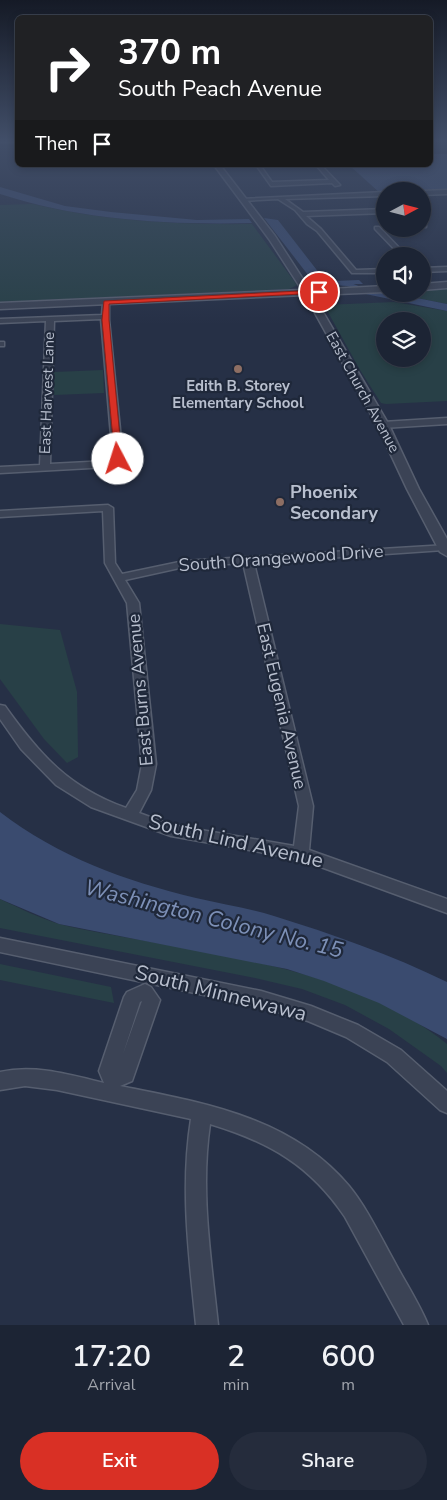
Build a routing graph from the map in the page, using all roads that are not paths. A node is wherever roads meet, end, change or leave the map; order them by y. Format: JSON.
{"nodes":[{"id":1,"x":244,"y":201,"type":"edge"},
{"id":2,"x":284,"y":201,"type":"edge"},
{"id":3,"x":376,"y":211,"type":"edge"},
{"id":4,"x":302,"y":214,"type":"junction"},
{"id":5,"x":386,"y":238,"type":"edge"},
{"id":6,"x":395,"y":247,"type":"edge"},
{"id":7,"x":447,"y":269,"type":"edge"},
{"id":8,"x":431,"y":270,"type":"edge"},
{"id":9,"x":376,"y":271,"type":"edge"},
{"id":10,"x":447,"y":285,"type":"edge"},
{"id":11,"x":431,"y":286,"type":"edge"},
{"id":12,"x":357,"y":288,"type":"junction"},
{"id":13,"x":376,"y":288,"type":"edge"},
{"id":14,"x":376,"y":290,"type":"edge"},
{"id":15,"x":307,"y":291,"type":"junction"},
{"id":16,"x":213,"y":294,"type":"junction"},
{"id":17,"x":143,"y":300,"type":"junction"},
{"id":18,"x":0,"y":305,"type":"edge"},
{"id":19,"x":106,"y":305,"type":"junction"},
{"id":20,"x":106,"y":317,"type":"junction"},
{"id":21,"x":50,"y":319,"type":"junction"},
{"id":22,"x":0,"y":321,"type":"edge"},
{"id":23,"x":447,"y":422,"type":"edge"},
{"id":24,"x":384,"y":425,"type":"junction"},
{"id":25,"x":132,"y":459,"type":"dead end"},
{"id":26,"x":117,"y":461,"type":"junction"},
{"id":27,"x":44,"y":468,"type":"junction"},
{"id":28,"x":0,"y":470,"type":"edge"},
{"id":29,"x":0,"y":514,"type":"edge"},
{"id":30,"x":446,"y":549,"type":"edge"},
{"id":31,"x":248,"y":560,"type":"junction"},
{"id":32,"x":118,"y":578,"type":"junction"},
{"id":33,"x":0,"y":709,"type":"edge"},
{"id":34,"x":130,"y":815,"type":"junction"},
{"id":35,"x":301,"y":852,"type":"junction"},
{"id":36,"x":447,"y":906,"type":"edge"},
{"id":37,"x":0,"y":945,"type":"edge"},
{"id":38,"x":148,"y":984,"type":"junction"},
{"id":39,"x":0,"y":1081,"type":"edge"},
{"id":40,"x":111,"y":1086,"type":"junction"},
{"id":41,"x":447,"y":1104,"type":"edge"},
{"id":42,"x":202,"y":1113,"type":"junction"},
{"id":43,"x":207,"y":1325,"type":"edge"},
{"id":44,"x":417,"y":1325,"type":"edge"}],
"edges":[{"from":1,"to":15,"type":"street","name":"East Church Avenue"},
{"from":2,"to":4,"type":"street"},
{"from":3,"to":4,"type":"street"},
{"from":4,"to":9,"type":"street"},
{"from":5,"to":6,"type":"street"},
{"from":7,"to":8,"type":"street"},
{"from":10,"to":11,"type":"street"},
{"from":12,"to":13,"type":"street"},
{"from":12,"to":14,"type":"street"},
{"from":12,"to":15,"type":"street"},
{"from":15,"to":16,"type":"street"},
{"from":15,"to":17,"type":"street"},
{"from":15,"to":24,"type":"street","name":"East Church Avenue"},
{"from":16,"to":17,"type":"street"},
{"from":16,"to":18,"type":"street"},
{"from":17,"to":19,"type":"street"},
{"from":18,"to":19,"type":"street"},
{"from":19,"to":20,"type":"street"},
{"from":20,"to":21,"type":"street"},
{"from":20,"to":26,"type":"street"},
{"from":21,"to":22,"type":"street"},
{"from":21,"to":27,"type":"street","name":"East Harvest Lane"},
{"from":23,"to":24,"type":"street"},
{"from":24,"to":30,"type":"street","name":"East Church Avenue"},
{"from":25,"to":26,"type":"street"},
{"from":26,"to":27,"type":"street"},
{"from":27,"to":28,"type":"street"},
{"from":29,"to":32,"type":"street","name":"East Burns Avenue"},
{"from":30,"to":31,"type":"street","name":"South Orangewood Drive"},
{"from":31,"to":32,"type":"street","name":"South Orangewood Drive"},
{"from":31,"to":35,"type":"street","name":"East Eugenia Avenue"},
{"from":32,"to":34,"type":"street","name":"East Burns Avenue"},
{"from":33,"to":34,"type":"street","name":"South Lind Avenue"},
{"from":34,"to":35,"type":"street","name":"South Lind Avenue"},
{"from":35,"to":36,"type":"street","name":"South Lind Avenue"},
{"from":37,"to":38,"type":"street","name":"South Minnewawa"},
{"from":38,"to":40,"type":"street"},
{"from":38,"to":41,"type":"street","name":"South Minnewawa"},
{"from":39,"to":40,"type":"street"},
{"from":40,"to":42,"type":"street"},
{"from":42,"to":43,"type":"street"},
{"from":42,"to":44,"type":"street"}]}
